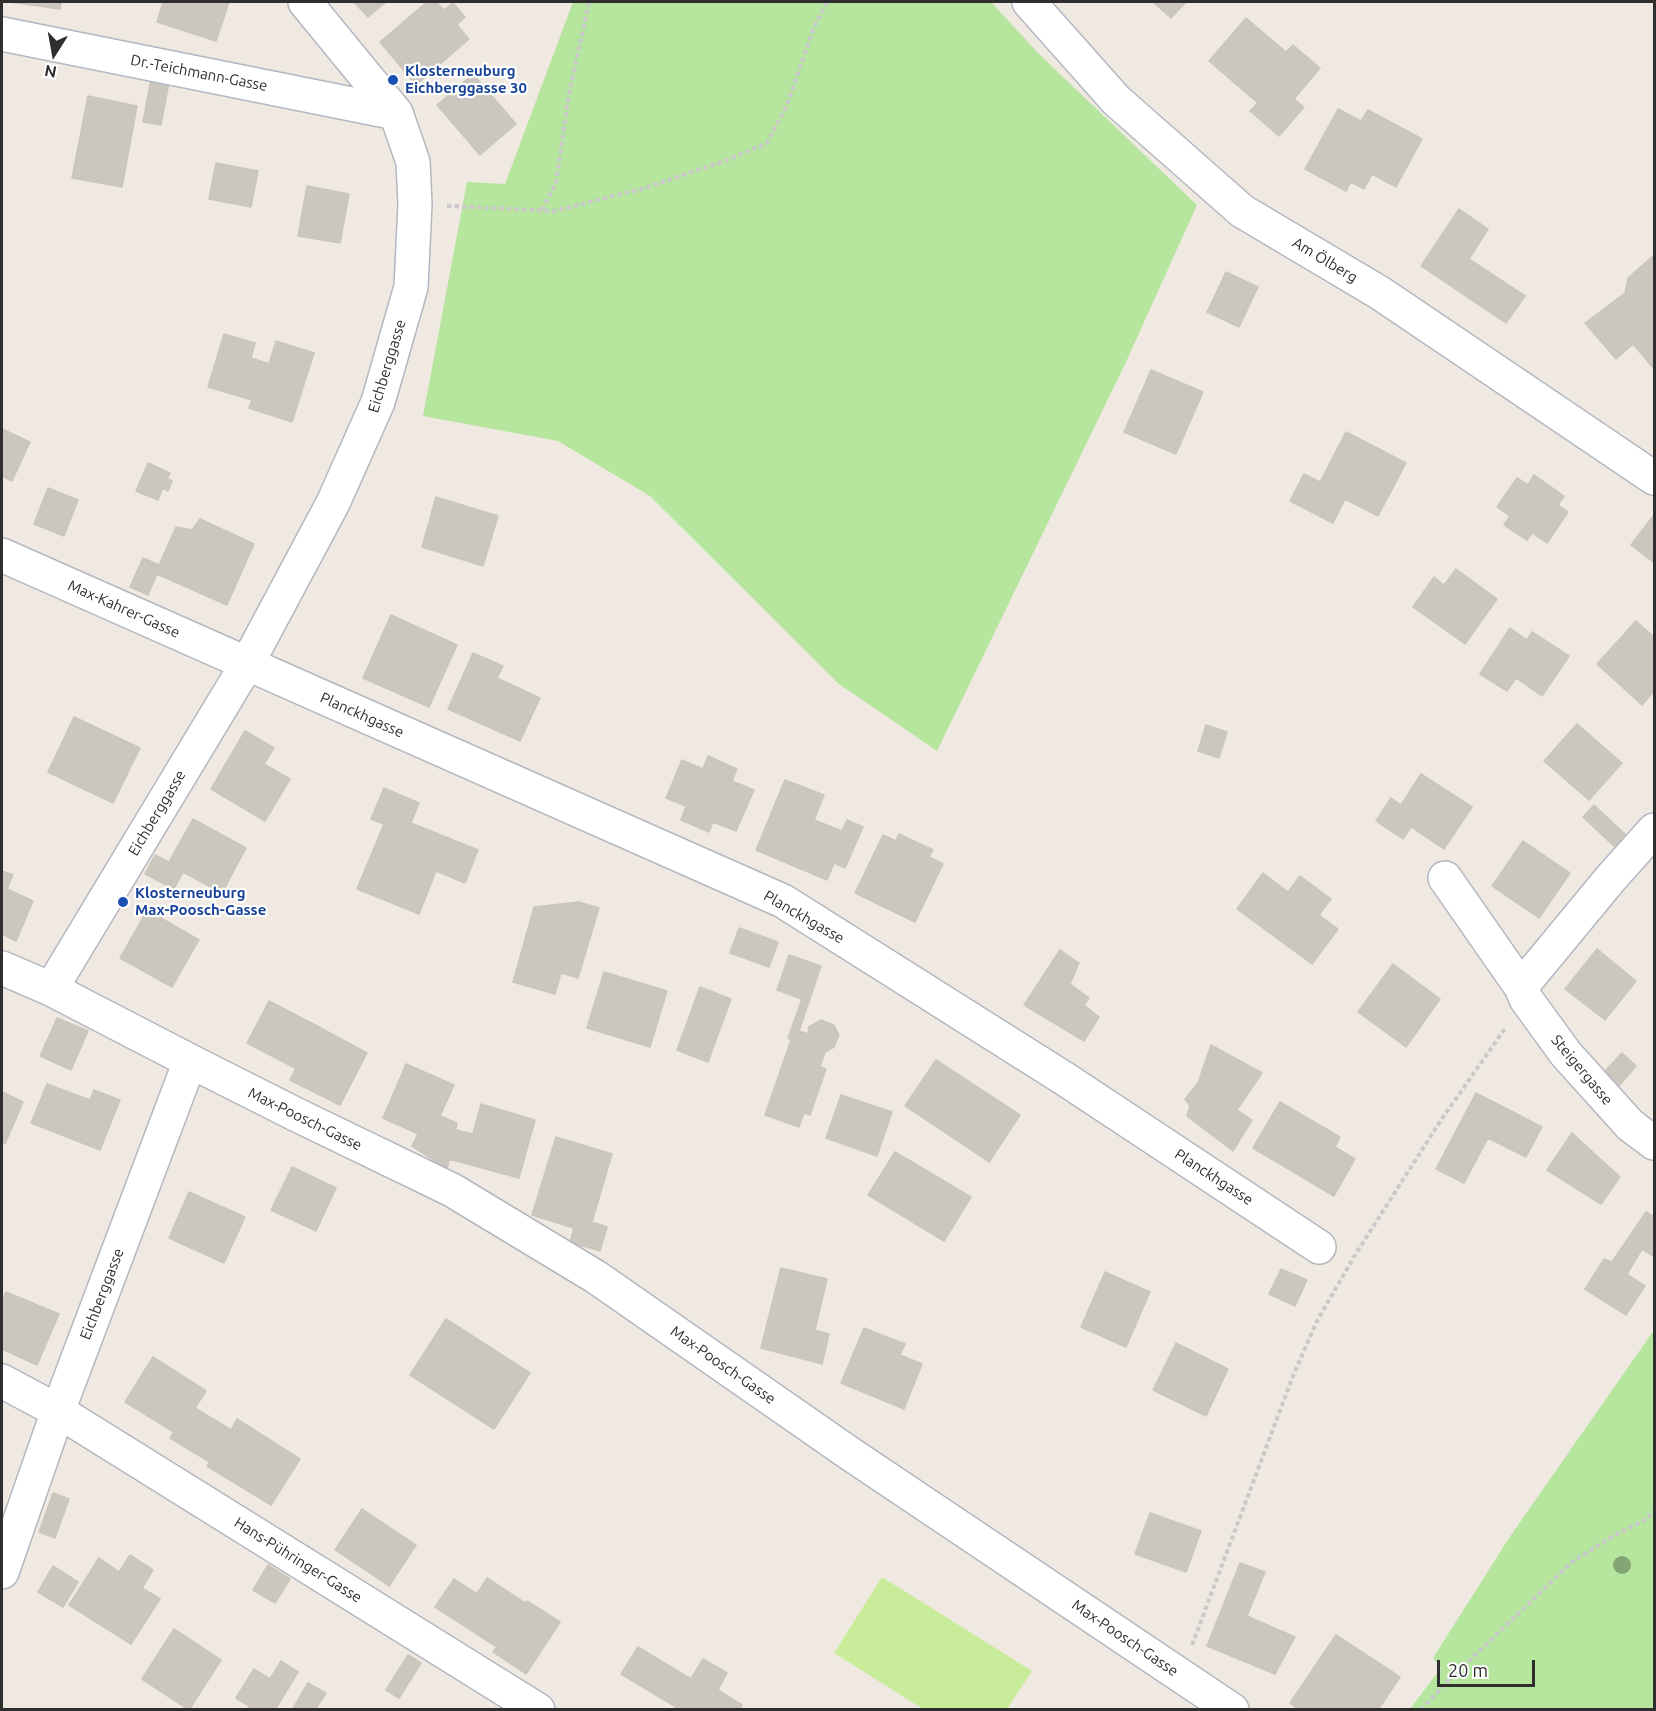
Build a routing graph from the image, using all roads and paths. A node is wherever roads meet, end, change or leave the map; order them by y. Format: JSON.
{"nodes":[{"id":1,"x":305,"y":2,"type":"edge"},
{"id":2,"x":589,"y":2,"type":"edge"},
{"id":3,"x":826,"y":2,"type":"edge"},
{"id":4,"x":1029,"y":2,"type":"edge"},
{"id":5,"x":2,"y":34,"type":"edge"},
{"id":6,"x":396,"y":113,"type":"junction"},
{"id":7,"x":415,"y":204,"type":"junction"},
{"id":8,"x":541,"y":210,"type":"junction"},
{"id":9,"x":1654,"y":478,"type":"edge"},
{"id":10,"x":2,"y":555,"type":"edge"},
{"id":11,"x":247,"y":664,"type":"junction"},
{"id":12,"x":1654,"y":830,"type":"edge"},
{"id":13,"x":1444,"y":878,"type":"dead end"},
{"id":14,"x":2,"y":968,"type":"edge"},
{"id":15,"x":51,"y":989,"type":"junction"},
{"id":16,"x":1523,"y":993,"type":"junction"},
{"id":17,"x":190,"y":1061,"type":"junction"},
{"id":18,"x":1654,"y":1143,"type":"edge"},
{"id":19,"x":1319,"y":1247,"type":"dead end"},
{"id":20,"x":2,"y":1381,"type":"edge"},
{"id":21,"x":58,"y":1411,"type":"junction"},
{"id":22,"x":1654,"y":1511,"type":"edge"},
{"id":23,"x":2,"y":1572,"type":"edge"},
{"id":24,"x":1181,"y":1675,"type":"junction"},
{"id":25,"x":538,"y":1710,"type":"edge"},
{"id":26,"x":1232,"y":1710,"type":"edge"},
{"id":27,"x":1421,"y":1710,"type":"edge"}],
"edges":[{"from":1,"to":6,"type":"street","name":"Eichberggasse"},
{"from":2,"to":8,"type":"path"},
{"from":3,"to":8,"type":"path"},
{"from":4,"to":9,"type":"street","name":"Am Ölberg"},
{"from":5,"to":6,"type":"street","name":"Dr.-Teichmann-Gasse"},
{"from":6,"to":7,"type":"street","name":"Eichberggasse"},
{"from":7,"to":8,"type":"path"},
{"from":7,"to":11,"type":"street","name":"Eichberggasse"},
{"from":10,"to":11,"type":"street","name":"Max-Kahrer-Gasse"},
{"from":11,"to":15,"type":"street","name":"Eichberggasse"},
{"from":11,"to":19,"type":"street","name":"Planckhgasse"},
{"from":12,"to":16,"type":"street"},
{"from":13,"to":16,"type":"street","name":"Steigergasse"},
{"from":14,"to":15,"type":"street"},
{"from":15,"to":17,"type":"street"},
{"from":16,"to":18,"type":"street","name":"Steigergasse"},
{"from":16,"to":24,"type":"path"},
{"from":17,"to":21,"type":"street","name":"Eichberggasse"},
{"from":17,"to":24,"type":"street","name":"Max-Poosch-Gasse"},
{"from":20,"to":21,"type":"street","name":"Hans-Pühringer-Gasse"},
{"from":21,"to":23,"type":"street","name":"Eichberggasse"},
{"from":21,"to":25,"type":"street","name":"Hans-Pühringer-Gasse"},
{"from":22,"to":27,"type":"path"},
{"from":24,"to":26,"type":"street","name":"Max-Poosch-Gasse"}]}
